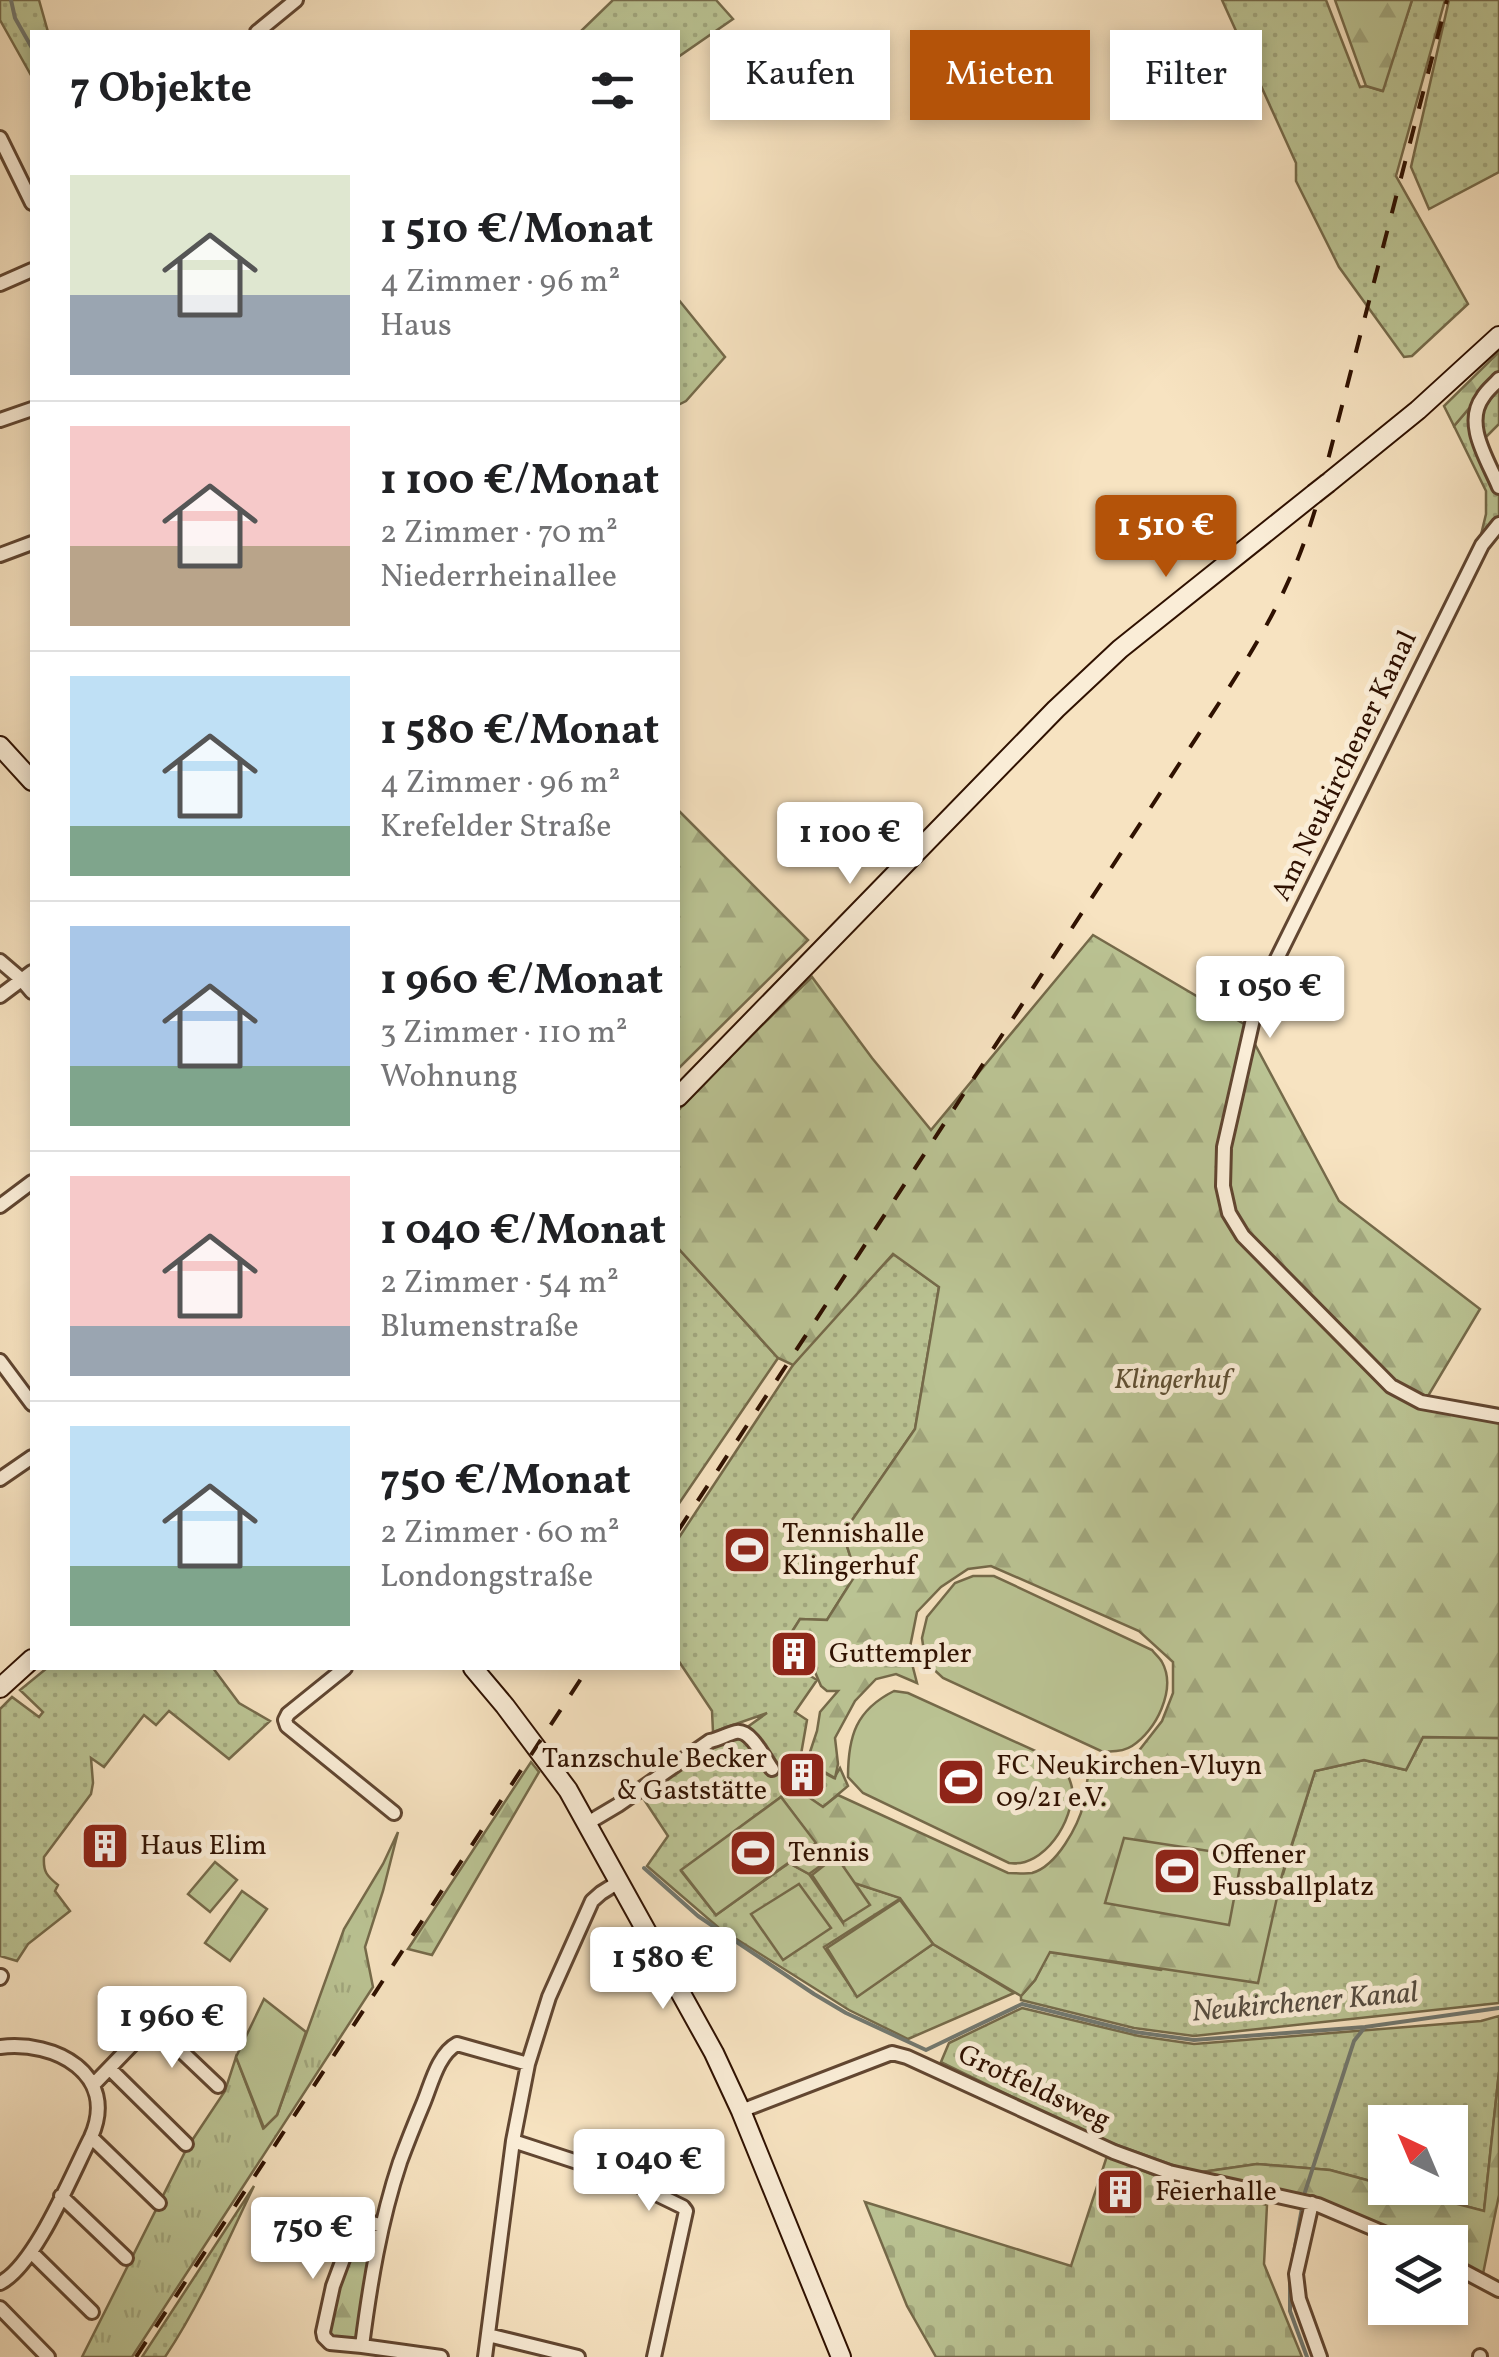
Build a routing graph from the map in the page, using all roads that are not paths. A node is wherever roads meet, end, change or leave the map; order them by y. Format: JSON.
{"nodes":[{"id":1,"x":296,"y":0,"type":"edge"},
{"id":2,"x":259,"y":30,"type":"edge"},
{"id":3,"x":0,"y":138,"type":"edge"},
{"id":4,"x":4,"y":156,"type":"edge"},
{"id":5,"x":30,"y":199,"type":"edge"},
{"id":6,"x":30,"y":271,"type":"edge"},
{"id":7,"x":0,"y":284,"type":"edge"},
{"id":8,"x":1499,"y":336,"type":"edge"},
{"id":9,"x":1499,"y":379,"type":"edge"},
{"id":10,"x":30,"y":410,"type":"edge"},
{"id":11,"x":0,"y":420,"type":"edge"},
{"id":12,"x":1499,"y":487,"type":"edge"},
{"id":13,"x":1499,"y":524,"type":"edge"},
{"id":14,"x":30,"y":545,"type":"edge"},
{"id":15,"x":0,"y":555,"type":"edge"},
{"id":16,"x":0,"y":746,"type":"edge"},
{"id":17,"x":30,"y":779,"type":"edge"},
{"id":18,"x":3,"y":963,"type":"edge"},
{"id":19,"x":27,"y":976,"type":"edge"},
{"id":20,"x":0,"y":996,"type":"edge"},
{"id":21,"x":680,"y":1095,"type":"edge"},
{"id":22,"x":30,"y":1184,"type":"edge"},
{"id":23,"x":0,"y":1206,"type":"edge"},
{"id":24,"x":0,"y":1361,"type":"edge"},
{"id":25,"x":30,"y":1401,"type":"edge"},
{"id":26,"x":1499,"y":1416,"type":"edge"},
{"id":27,"x":30,"y":1458,"type":"edge"},
{"id":28,"x":0,"y":1480,"type":"edge"},
{"id":29,"x":30,"y":1661,"type":"edge"},
{"id":30,"x":343,"y":1670,"type":"edge"},
{"id":31,"x":476,"y":1670,"type":"edge"},
{"id":32,"x":0,"y":1688,"type":"edge"},
{"id":33,"x":772,"y":1769,"type":"dead end"},
{"id":34,"x":394,"y":1813,"type":"dead end"},
{"id":35,"x":586,"y":1824,"type":"junction"},
{"id":36,"x":617,"y":1882,"type":"junction"},
{"id":37,"x":0,"y":2047,"type":"edge"},
{"id":38,"x":528,"y":2064,"type":"junction"},
{"id":39,"x":110,"y":2068,"type":"junction"},
{"id":40,"x":94,"y":2084,"type":"junction"},
{"id":41,"x":218,"y":2086,"type":"dead end"},
{"id":42,"x":741,"y":2110,"type":"junction"},
{"id":43,"x":91,"y":2137,"type":"junction"},
{"id":44,"x":513,"y":2142,"type":"junction"},
{"id":45,"x":186,"y":2144,"type":"dead end"},
{"id":46,"x":61,"y":2196,"type":"junction"},
{"id":47,"x":159,"y":2204,"type":"dead end"},
{"id":48,"x":1312,"y":2204,"type":"junction"},
{"id":49,"x":382,"y":2226,"type":"junction"},
{"id":50,"x":1368,"y":2227,"type":"edge"},
{"id":51,"x":32,"y":2253,"type":"junction"},
{"id":52,"x":126,"y":2258,"type":"dead end"},
{"id":53,"x":1468,"y":2274,"type":"edge"},
{"id":54,"x":0,"y":2283,"type":"edge"},
{"id":55,"x":1499,"y":2290,"type":"edge"},
{"id":56,"x":0,"y":2308,"type":"edge"},
{"id":57,"x":92,"y":2312,"type":"dead end"},
{"id":58,"x":488,"y":2335,"type":"junction"},
{"id":59,"x":362,"y":2346,"type":"junction"},
{"id":60,"x":48,"y":2357,"type":"edge"},
{"id":61,"x":441,"y":2357,"type":"edge"},
{"id":62,"x":485,"y":2357,"type":"edge"},
{"id":63,"x":578,"y":2357,"type":"edge"},
{"id":64,"x":654,"y":2357,"type":"edge"},
{"id":65,"x":840,"y":2357,"type":"edge"},
{"id":66,"x":1320,"y":2357,"type":"edge"}],
"edges":[{"from":1,"to":2,"type":"street"},
{"from":3,"to":4,"type":"street"},
{"from":4,"to":5,"type":"street"},
{"from":6,"to":7,"type":"street"},
{"from":8,"to":21,"type":"main road"},
{"from":9,"to":12,"type":"street"},
{"from":10,"to":11,"type":"street"},
{"from":13,"to":26,"type":"street","name":"Am Neukirchener Kanal"},
{"from":14,"to":15,"type":"street"},
{"from":16,"to":17,"type":"main road"},
{"from":18,"to":19,"type":"street"},
{"from":19,"to":20,"type":"street"},
{"from":22,"to":23,"type":"street"},
{"from":24,"to":25,"type":"street"},
{"from":27,"to":28,"type":"street"},
{"from":29,"to":32,"type":"main road"},
{"from":30,"to":34,"type":"street"},
{"from":31,"to":35,"type":"main road"},
{"from":33,"to":35,"type":"street"},
{"from":35,"to":36,"type":"main road"},
{"from":36,"to":38,"type":"street"},
{"from":36,"to":42,"type":"main road"},
{"from":37,"to":40,"type":"street"},
{"from":38,"to":44,"type":"street"},
{"from":38,"to":49,"type":"street"},
{"from":39,"to":40,"type":"street"},
{"from":39,"to":41,"type":"street"},
{"from":39,"to":45,"type":"street"},
{"from":40,"to":43,"type":"street"},
{"from":42,"to":48,"type":"street","name":"Grotfeldsweg"},
{"from":42,"to":65,"type":"main road"},
{"from":43,"to":46,"type":"street"},
{"from":43,"to":47,"type":"street"},
{"from":44,"to":58,"type":"street"},
{"from":44,"to":64,"type":"street"},
{"from":46,"to":51,"type":"street"},
{"from":46,"to":52,"type":"street"},
{"from":48,"to":50,"type":"street","name":"Grotfeldsweg"},
{"from":48,"to":66,"type":"street"},
{"from":49,"to":59,"type":"street"},
{"from":49,"to":59,"type":"street"},
{"from":51,"to":54,"type":"street"},
{"from":51,"to":57,"type":"street"},
{"from":53,"to":55,"type":"street"},
{"from":56,"to":60,"type":"street"},
{"from":58,"to":62,"type":"street"},
{"from":58,"to":63,"type":"street"},
{"from":59,"to":61,"type":"street"}]}
